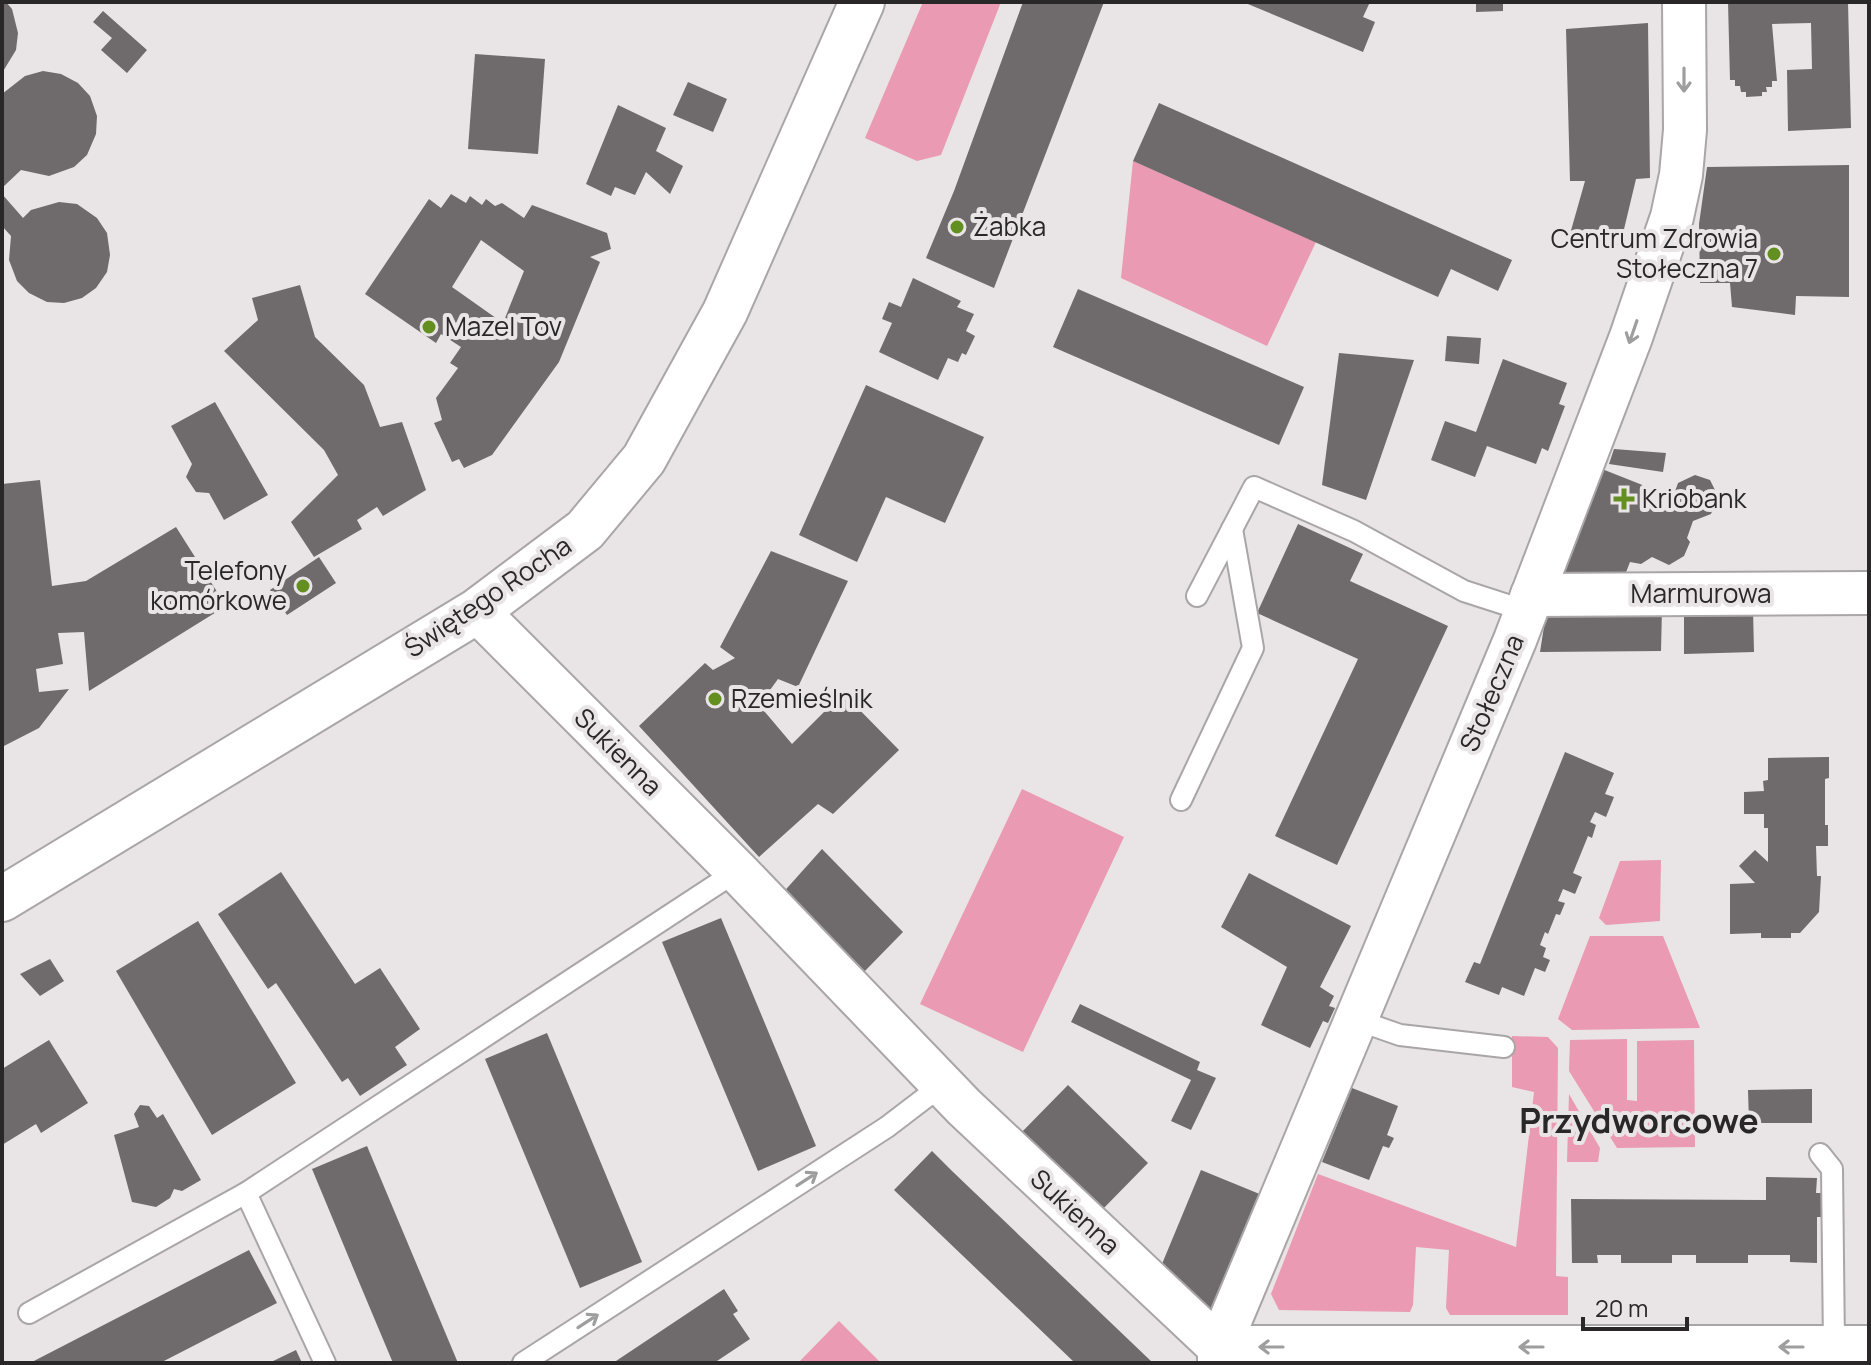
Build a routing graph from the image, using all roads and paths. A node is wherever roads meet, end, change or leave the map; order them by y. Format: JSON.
{"nodes":[{"id":1,"x":862,"y":2,"type":"edge"},
{"id":2,"x":1684,"y":2,"type":"edge"},
{"id":3,"x":1232,"y":529,"type":"junction"},
{"id":4,"x":1869,"y":593,"type":"edge"},
{"id":5,"x":1197,"y":596,"type":"dead end"},
{"id":6,"x":1529,"y":603,"type":"junction"},
{"id":7,"x":477,"y":611,"type":"junction"},
{"id":8,"x":1181,"y":800,"type":"dead end"},
{"id":9,"x":737,"y":871,"type":"junction"},
{"id":10,"x":2,"y":899,"type":"edge"},
{"id":11,"x":1357,"y":1020,"type":"junction"},
{"id":12,"x":1504,"y":1047,"type":"dead end"},
{"id":13,"x":942,"y":1085,"type":"junction"},
{"id":14,"x":1820,"y":1154,"type":"dead end"},
{"id":15,"x":246,"y":1193,"type":"junction"},
{"id":16,"x":29,"y":1313,"type":"dead end"},
{"id":17,"x":1851,"y":1347,"type":"edge"},
{"id":18,"x":1219,"y":1355,"type":"edge"},
{"id":19,"x":325,"y":1363,"type":"edge"},
{"id":20,"x":523,"y":1363,"type":"edge"}],
"edges":[{"from":1,"to":7,"type":"street","name":"Świętego Rocha"},
{"from":2,"to":6,"type":"street","name":"Stołeczna","one_way":true},
{"from":3,"to":5,"type":"lane"},
{"from":3,"to":6,"type":"lane"},
{"from":3,"to":8,"type":"lane"},
{"from":4,"to":6,"type":"street","name":"Marmurowa"},
{"from":6,"to":11,"type":"street","name":"Stołeczna"},
{"from":7,"to":9,"type":"street","name":"Sukienna"},
{"from":7,"to":10,"type":"street","name":"Świętego Rocha"},
{"from":9,"to":13,"type":"street","name":"Sukienna"},
{"from":9,"to":15,"type":"lane"},
{"from":11,"to":12,"type":"lane"},
{"from":11,"to":18,"type":"street","name":"Stołeczna"},
{"from":13,"to":18,"type":"street","name":"Sukienna"},
{"from":20,"to":13,"type":"lane","one_way":true},
{"from":14,"to":17,"type":"lane"},
{"from":15,"to":16,"type":"lane"},
{"from":15,"to":19,"type":"lane"},
{"from":17,"to":18,"type":"street","one_way":true}]}
